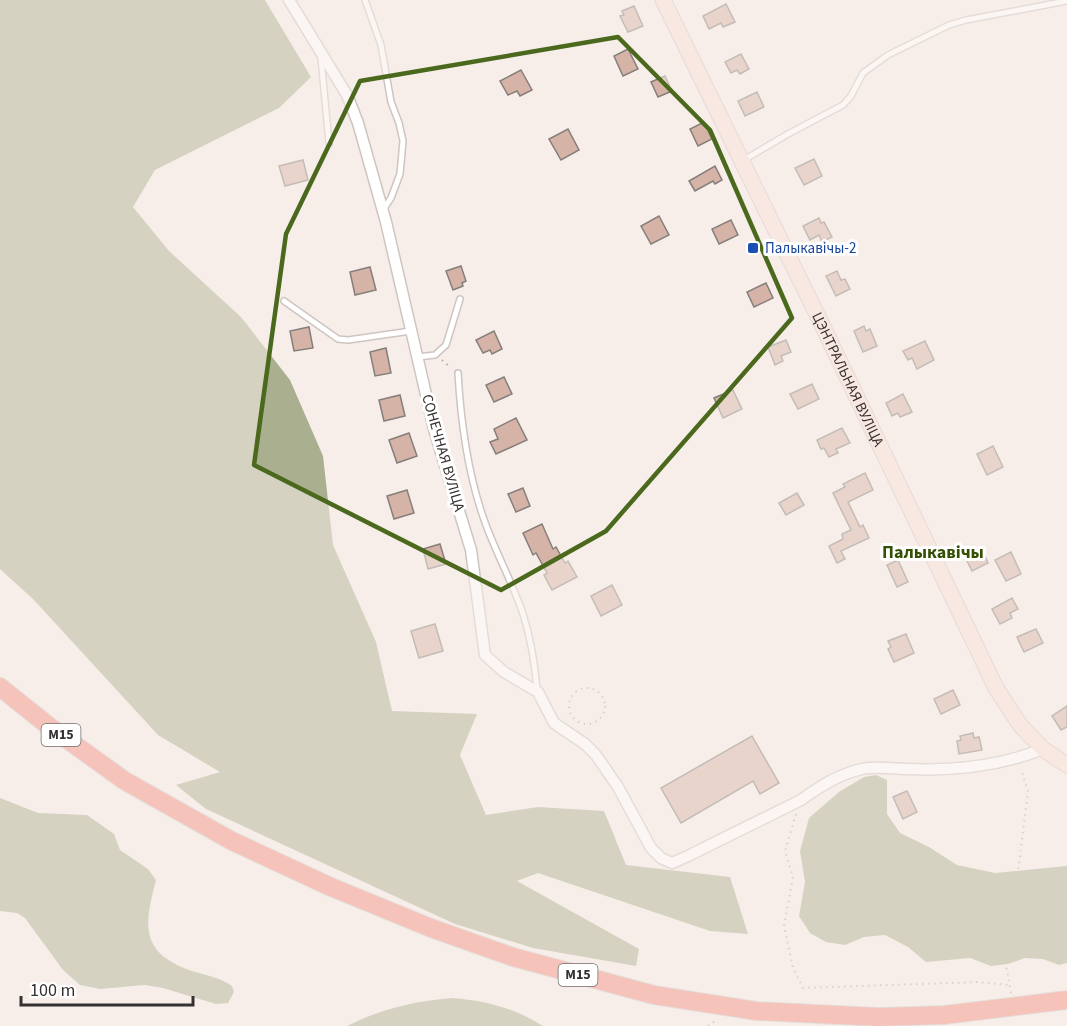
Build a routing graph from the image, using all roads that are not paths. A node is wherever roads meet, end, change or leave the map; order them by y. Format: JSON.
{"nodes":[{"id":1,"x":289,"y":0,"type":"edge"},
{"id":2,"x":365,"y":0,"type":"edge"},
{"id":3,"x":663,"y":0,"type":"edge"},
{"id":4,"x":1067,"y":1,"type":"edge"},
{"id":5,"x":321,"y":53,"type":"junction"},
{"id":6,"x":328,"y":143,"type":"dead end"},
{"id":7,"x":741,"y":162,"type":"junction"},
{"id":8,"x":382,"y":211,"type":"junction"},
{"id":9,"x":460,"y":299,"type":"dead end"},
{"id":10,"x":284,"y":301,"type":"dead end"},
{"id":11,"x":411,"y":331,"type":"junction"},
{"id":12,"x":416,"y":357,"type":"junction"},
{"id":13,"x":458,"y":373,"type":"road end"},
{"id":14,"x":0,"y":687,"type":"edge"},
{"id":15,"x":538,"y":692,"type":"junction"},
{"id":16,"x":1043,"y":749,"type":"junction"},
{"id":17,"x":1067,"y":765,"type":"edge"},
{"id":18,"x":1067,"y":1000,"type":"edge"}],
"edges":[{"from":1,"to":5,"type":"street","name":"СОНЕЧНАЯ ВУЛІЦА"},
{"from":2,"to":8,"type":"lane"},
{"from":3,"to":7,"type":"street","name":"ЦЭНТРАЛЬНАЯ ВУЛІЦА"},
{"from":4,"to":7,"type":"lane"},
{"from":5,"to":6,"type":"lane"},
{"from":5,"to":8,"type":"street","name":"СОНЕЧНАЯ ВУЛІЦА"},
{"from":7,"to":16,"type":"street","name":"ЦЭНТРАЛЬНАЯ ВУЛІЦА"},
{"from":8,"to":11,"type":"street","name":"СОНЕЧНАЯ ВУЛІЦА"},
{"from":9,"to":12,"type":"lane"},
{"from":10,"to":11,"type":"lane"},
{"from":11,"to":12,"type":"street","name":"СОНЕЧНАЯ ВУЛІЦА"},
{"from":12,"to":15,"type":"street","name":"СОНЕЧНАЯ ВУЛІЦА"},
{"from":13,"to":15,"type":"lane"},
{"from":14,"to":18,"type":"highway","number":"М15"},
{"from":15,"to":16,"type":"street"},
{"from":16,"to":17,"type":"street","name":"ЦЭНТРАЛЬНАЯ ВУЛІЦА"}]}
